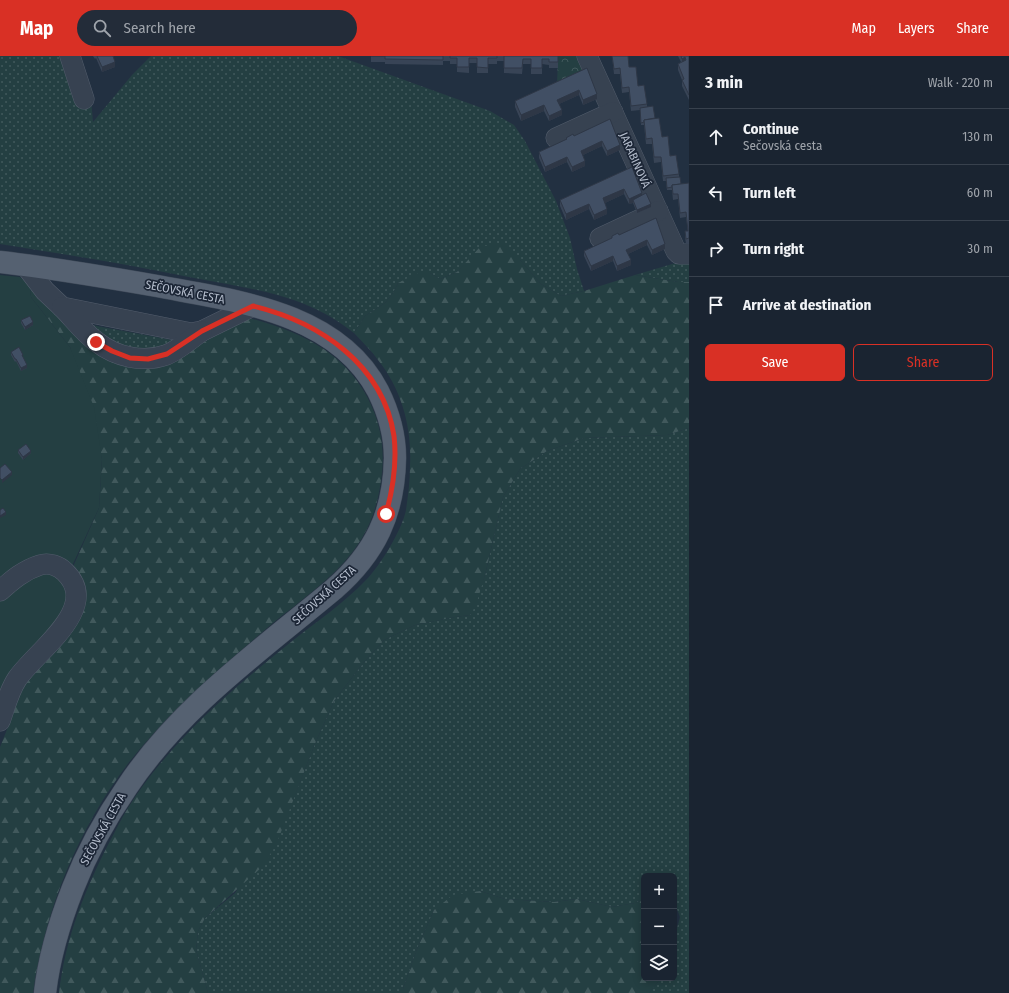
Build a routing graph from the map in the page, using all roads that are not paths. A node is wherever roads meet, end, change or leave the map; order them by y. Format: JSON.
{"nodes":[{"id":1,"x":70,"y":56,"type":"edge"},
{"id":2,"x":587,"y":56,"type":"edge"},
{"id":3,"x":84,"y":99,"type":"dead end"},
{"id":4,"x":613,"y":112,"type":"junction"},
{"id":5,"x":556,"y":138,"type":"dead end"},
{"id":6,"x":658,"y":211,"type":"junction"},
{"id":7,"x":600,"y":238,"type":"dead end"},
{"id":8,"x":689,"y":254,"type":"edge"},
{"id":9,"x":0,"y":262,"type":"edge"},
{"id":10,"x":25,"y":265,"type":"junction"},
{"id":11,"x":253,"y":306,"type":"junction"},
{"id":12,"x":62,"y":307,"type":"junction"},
{"id":13,"x":202,"y":331,"type":"junction"},
{"id":14,"x":0,"y":591,"type":"edge"},
{"id":15,"x":0,"y":721,"type":"edge"},
{"id":16,"x":45,"y":993,"type":"edge"}],
"edges":[{"from":1,"to":3,"type":"street"},
{"from":2,"to":4,"type":"street","name":"JARABINOVÁ"},
{"from":4,"to":5,"type":"street"},
{"from":4,"to":6,"type":"street","name":"JARABINOVÁ"},
{"from":6,"to":7,"type":"street"},
{"from":6,"to":8,"type":"street","name":"JARABINOVÁ"},
{"from":9,"to":10,"type":"main road","name":"SEČOVSKÁ CESTA"},
{"from":10,"to":11,"type":"main road","name":"SEČOVSKÁ CESTA"},
{"from":10,"to":12,"type":"street"},
{"from":11,"to":13,"type":"street"},
{"from":11,"to":16,"type":"main road","name":"SEČOVSKÁ CESTA"},
{"from":12,"to":13,"type":"street"},
{"from":12,"to":13,"type":"street"},
{"from":14,"to":15,"type":"street"}]}
